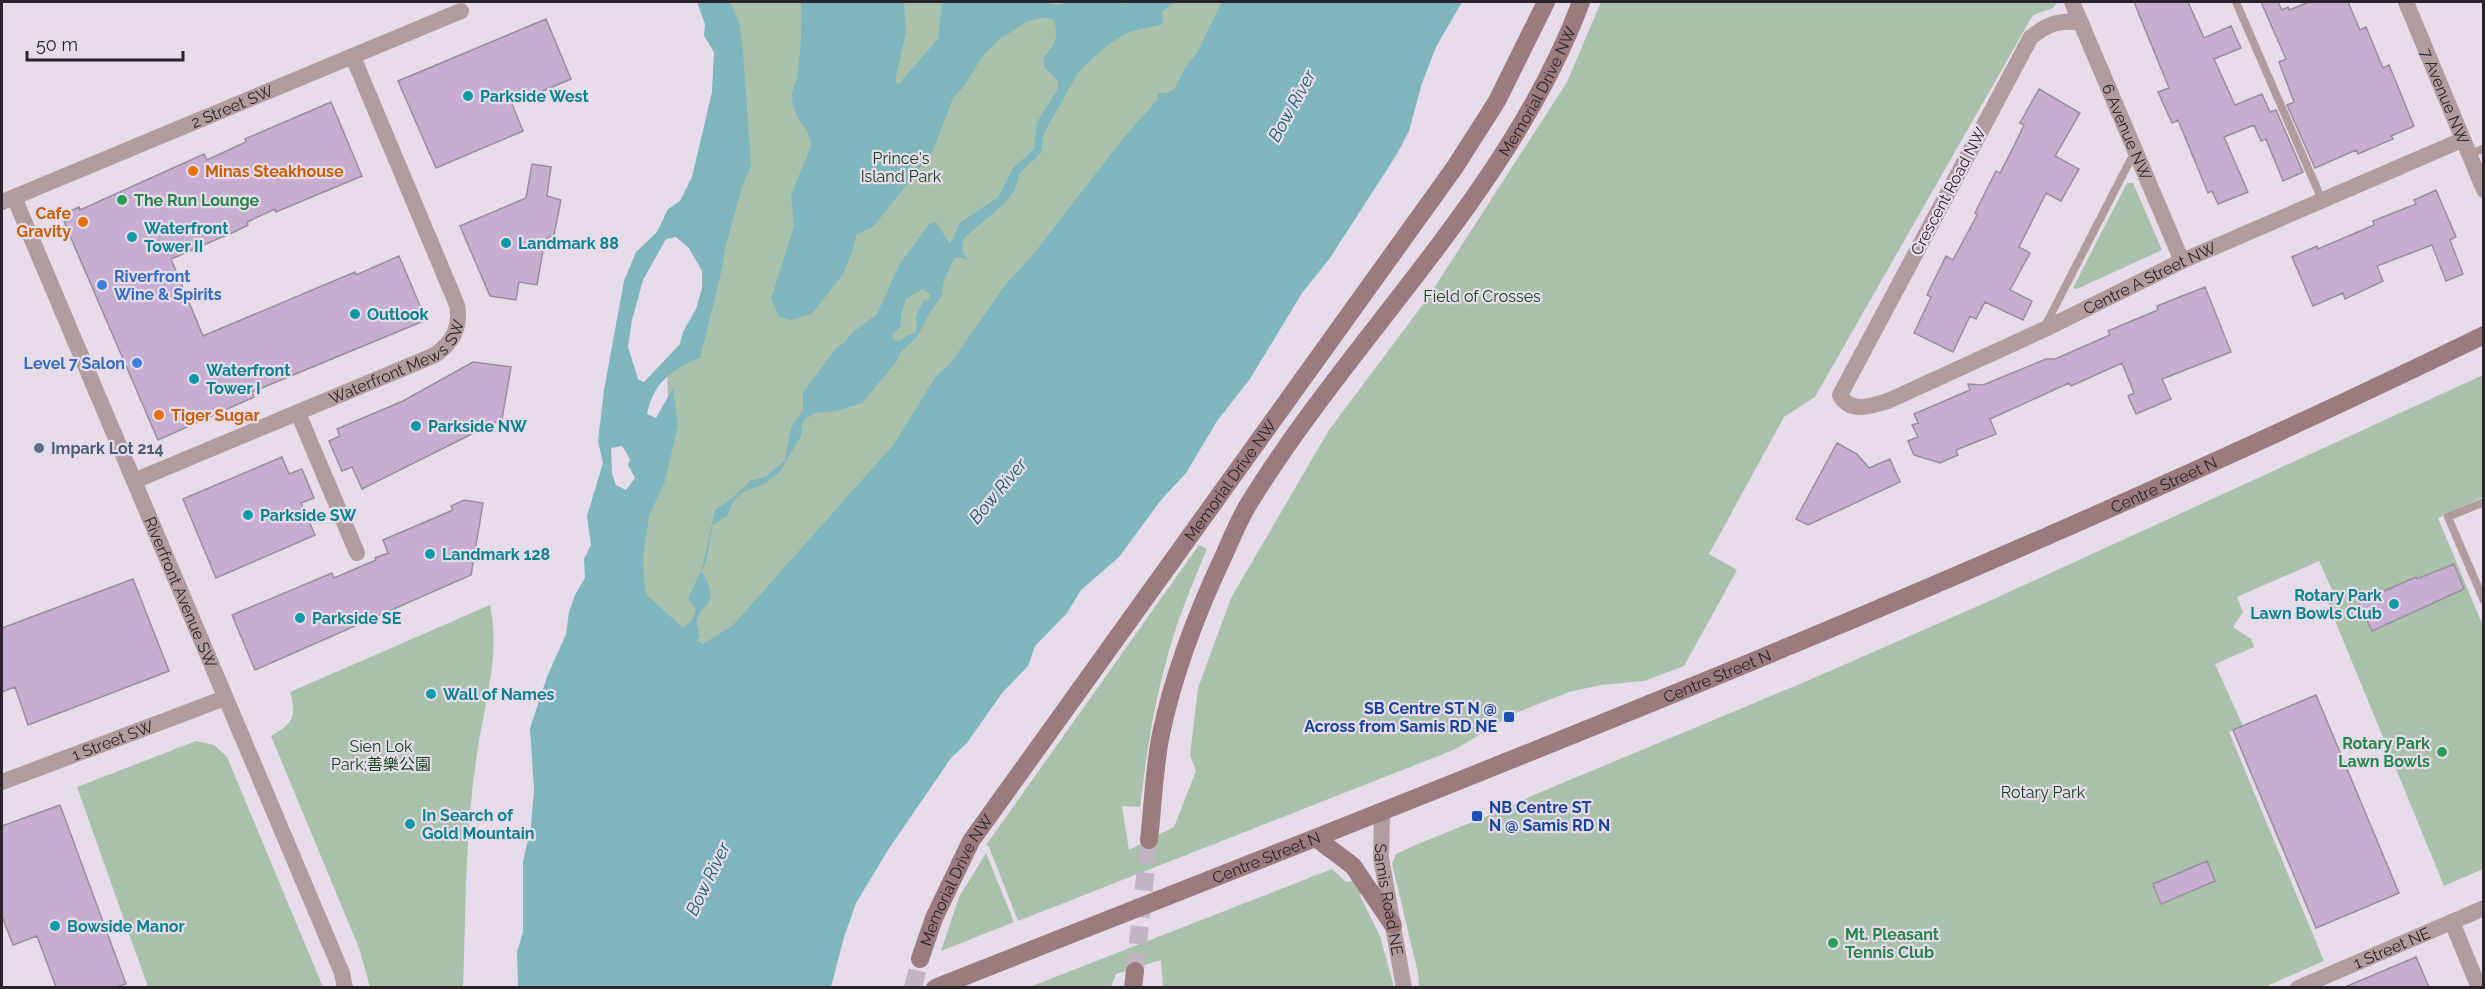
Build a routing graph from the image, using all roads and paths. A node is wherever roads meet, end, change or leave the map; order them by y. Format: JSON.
{"nodes":[{"id":1,"x":1546,"y":2,"type":"edge"},
{"id":2,"x":1581,"y":2,"type":"edge"},
{"id":3,"x":2072,"y":2,"type":"edge"},
{"id":4,"x":2236,"y":2,"type":"edge"},
{"id":5,"x":2406,"y":2,"type":"edge"},
{"id":6,"x":461,"y":11,"type":"dead end"},
{"id":7,"x":2081,"y":23,"type":"junction"},
{"id":8,"x":353,"y":57,"type":"junction"},
{"id":9,"x":2472,"y":148,"type":"edge"},
{"id":10,"x":2134,"y":153,"type":"junction"},
{"id":11,"x":2484,"y":190,"type":"edge"},
{"id":12,"x":8,"y":199,"type":"edge"},
{"id":13,"x":2322,"y":200,"type":"junction"},
{"id":14,"x":2182,"y":261,"type":"junction"},
{"id":15,"x":2043,"y":330,"type":"junction"},
{"id":16,"x":2484,"y":335,"type":"edge"},
{"id":17,"x":1840,"y":395,"type":"joint"},
{"id":18,"x":298,"y":413,"type":"junction"},
{"id":19,"x":134,"y":481,"type":"junction"},
{"id":20,"x":2484,"y":502,"type":"edge"},
{"id":21,"x":357,"y":553,"type":"dead end"},
{"id":22,"x":2484,"y":601,"type":"edge"},
{"id":23,"x":225,"y":698,"type":"junction"},
{"id":24,"x":2,"y":782,"type":"edge"},
{"id":25,"x":1382,"y":812,"type":"junction"},
{"id":26,"x":1316,"y":838,"type":"junction"},
{"id":27,"x":1149,"y":840,"type":"tunnel mouth"},
{"id":28,"x":2484,"y":908,"type":"edge"},
{"id":29,"x":2452,"y":922,"type":"junction"},
{"id":30,"x":1393,"y":925,"type":"junction"},
{"id":31,"x":920,"y":959,"type":"tunnel mouth"},
{"id":32,"x":939,"y":986,"type":"edge"},
{"id":33,"x":345,"y":987,"type":"edge"},
{"id":34,"x":1404,"y":987,"type":"edge"},
{"id":35,"x":2300,"y":987,"type":"edge"},
{"id":36,"x":2479,"y":987,"type":"edge"}],
"edges":[{"from":1,"to":31,"type":"main road","name":"Memorial Drive NW"},
{"from":2,"to":27,"type":"main road","name":"Memorial Drive NW"},
{"from":3,"to":7,"type":"street","name":"6 Avenue NW"},
{"from":4,"to":13,"type":"lane"},
{"from":5,"to":9,"type":"street","name":"7 Avenue NW"},
{"from":6,"to":8,"type":"street","name":"2 Street SW"},
{"from":7,"to":10,"type":"street","name":"6 Avenue NW"},
{"from":7,"to":17,"type":"street","name":"Crescent Road NW"},
{"from":8,"to":12,"type":"street","name":"2 Street SW"},
{"from":8,"to":18,"type":"street","name":"Waterfront Mews SW"},
{"from":9,"to":11,"type":"street","name":"7 Avenue NW"},
{"from":9,"to":13,"type":"street","name":"Centre A Street NW"},
{"from":10,"to":14,"type":"street","name":"6 Avenue NW"},
{"from":10,"to":15,"type":"lane"},
{"from":12,"to":19,"type":"street","name":"Riverfront Avenue SW"},
{"from":13,"to":14,"type":"street","name":"Centre A Street NW"},
{"from":14,"to":15,"type":"street","name":"Centre A Street NW"},
{"from":15,"to":17,"type":"street","name":"Centre A Street NW"},
{"from":16,"to":25,"type":"main road","name":"Centre Street N"},
{"from":18,"to":19,"type":"street","name":"Waterfront Mews SW"},
{"from":18,"to":21,"type":"street"},
{"from":19,"to":23,"type":"street","name":"Riverfront Avenue SW"},
{"from":20,"to":22,"type":"lane"},
{"from":23,"to":24,"type":"street","name":"1 Street SW"},
{"from":23,"to":33,"type":"street","name":"Riverfront Avenue SW"},
{"from":25,"to":26,"type":"main road","name":"Centre Street N"},
{"from":25,"to":30,"type":"street","name":"Samis Road NE"},
{"from":26,"to":30,"type":"main road"},
{"from":26,"to":32,"type":"main road","name":"Centre Street N"},
{"from":28,"to":29,"type":"street","name":"1 Street NE"},
{"from":29,"to":35,"type":"street","name":"1 Street NE"},
{"from":29,"to":36,"type":"street"},
{"from":30,"to":34,"type":"street","name":"Samis Road NE"}]}
